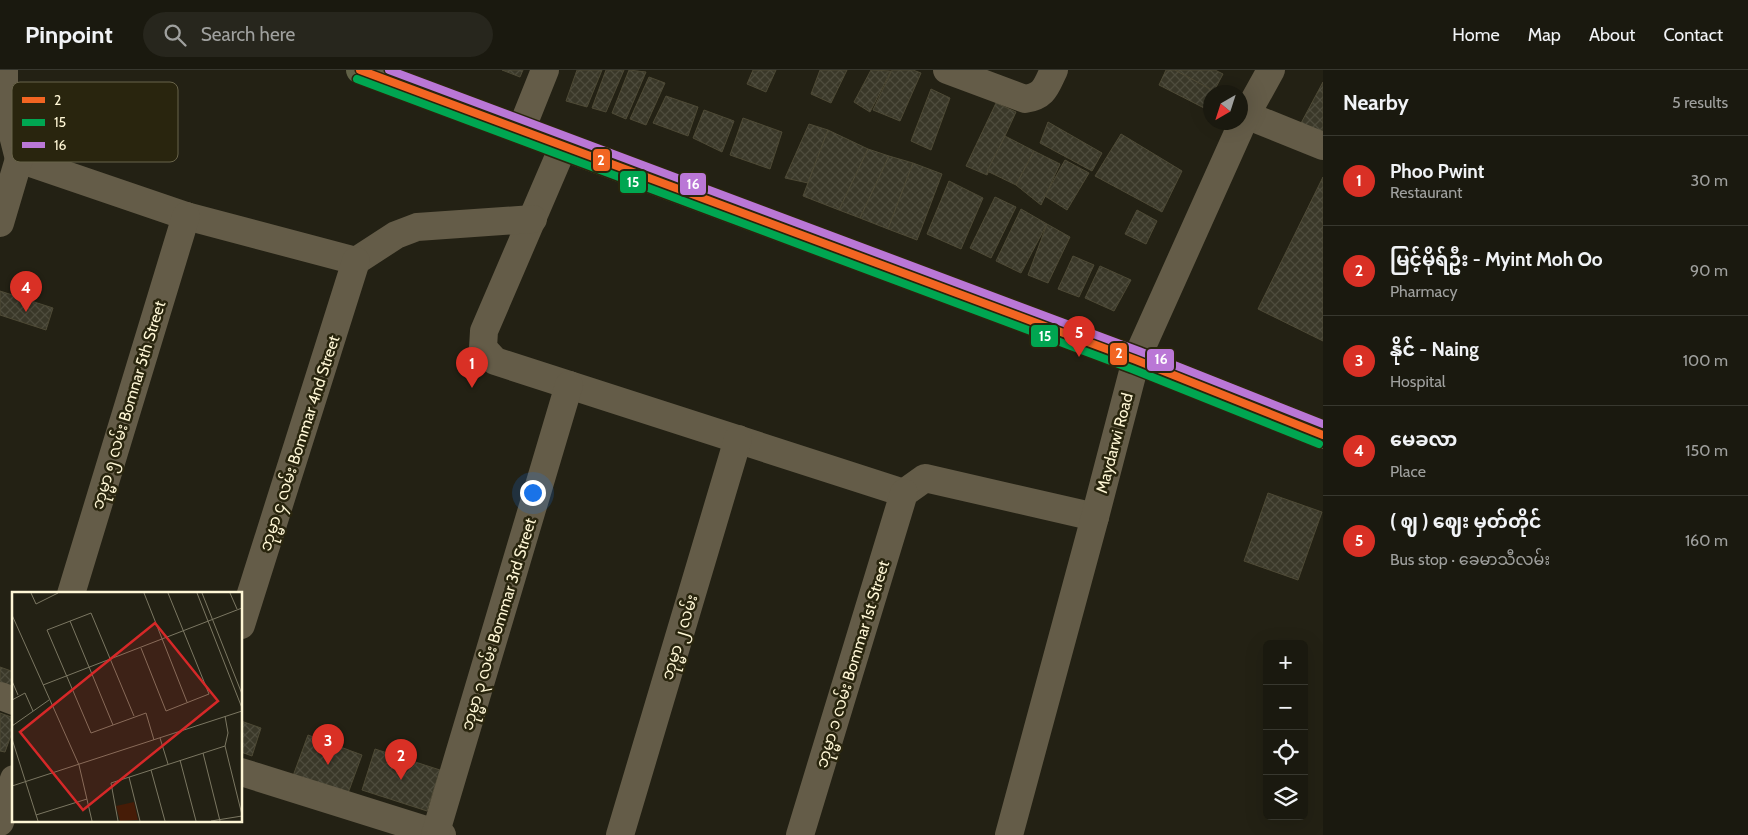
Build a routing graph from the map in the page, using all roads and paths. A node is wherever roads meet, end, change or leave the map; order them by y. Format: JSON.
{"nodes":[{"id":1,"x":4,"y":70,"type":"edge"},
{"id":2,"x":360,"y":70,"type":"edge"},
{"id":3,"x":545,"y":70,"type":"edge"},
{"id":4,"x":947,"y":70,"type":"edge"},
{"id":5,"x":1054,"y":70,"type":"edge"},
{"id":6,"x":1271,"y":70,"type":"edge"},
{"id":7,"x":1248,"y":111,"type":"edge"},
{"id":8,"x":1248,"y":116,"type":"edge"},
{"id":9,"x":521,"y":130,"type":"junction"},
{"id":10,"x":1239,"y":130,"type":"edge"},
{"id":11,"x":12,"y":131,"type":"edge"},
{"id":12,"x":1323,"y":146,"type":"edge"},
{"id":13,"x":563,"y":147,"type":"junction"},
{"id":14,"x":18,"y":162,"type":"edge"},
{"id":15,"x":28,"y":162,"type":"edge"},
{"id":16,"x":186,"y":216,"type":"junction"},
{"id":17,"x":533,"y":219,"type":"junction"},
{"id":18,"x":0,"y":224,"type":"edge"},
{"id":19,"x":356,"y":261,"type":"junction"},
{"id":20,"x":1136,"y":360,"type":"junction"},
{"id":21,"x":569,"y":384,"type":"junction"},
{"id":22,"x":1323,"y":435,"type":"edge"},
{"id":23,"x":738,"y":438,"type":"junction"},
{"id":24,"x":904,"y":493,"type":"junction"},
{"id":25,"x":1095,"y":517,"type":"junction"},
{"id":26,"x":72,"y":592,"type":"edge"},
{"id":27,"x":242,"y":622,"type":"edge"},
{"id":28,"x":0,"y":696,"type":"edge"},
{"id":29,"x":12,"y":700,"type":"edge"},
{"id":30,"x":242,"y":772,"type":"edge"},
{"id":31,"x":12,"y":785,"type":"edge"},
{"id":32,"x":0,"y":822,"type":"edge"},
{"id":33,"x":438,"y":834,"type":"edge"},
{"id":34,"x":620,"y":835,"type":"edge"},
{"id":35,"x":800,"y":835,"type":"edge"},
{"id":36,"x":1009,"y":835,"type":"edge"}],
"edges":[{"from":1,"to":11,"type":"street"},
{"from":2,"to":9,"type":"main road"},
{"from":3,"to":9,"type":"street"},
{"from":4,"to":5,"type":"street"},
{"from":6,"to":7,"type":"street","name":"Maydarwi Road"},
{"from":8,"to":12,"type":"street"},
{"from":9,"to":13,"type":"main road"},
{"from":10,"to":20,"type":"street","name":"Maydarwi Road"},
{"from":13,"to":17,"type":"street"},
{"from":13,"to":20,"type":"main road"},
{"from":14,"to":18,"type":"street"},
{"from":15,"to":16,"type":"street"},
{"from":16,"to":19,"type":"street"},
{"from":16,"to":26,"type":"street","name":"ဘုမ္မာ ၅ လမ်း Bomnar 5th Street"},
{"from":17,"to":19,"type":"street"},
{"from":17,"to":21,"type":"street"},
{"from":19,"to":27,"type":"street","name":"ဘုမ္မာ ၄ လမ်း Bommar 4nd Street"},
{"from":20,"to":22,"type":"main road"},
{"from":20,"to":25,"type":"street","name":"Maydarwi Road"},
{"from":21,"to":23,"type":"street"},
{"from":21,"to":33,"type":"street","name":"ဘုမ္မာ ၃ လမ်း Bommar 3rd Street"},
{"from":23,"to":24,"type":"street"},
{"from":23,"to":34,"type":"street","name":"ဘုမ္မာ ၂ လမ်း"},
{"from":24,"to":25,"type":"street"},
{"from":24,"to":35,"type":"street","name":"ဘုမ္မာ ၁ လမ်း Bommar 1st Street"},
{"from":25,"to":36,"type":"street","name":"Maydarwi Road"},
{"from":28,"to":29,"type":"street"},
{"from":30,"to":33,"type":"street"},
{"from":31,"to":32,"type":"street"}]}
